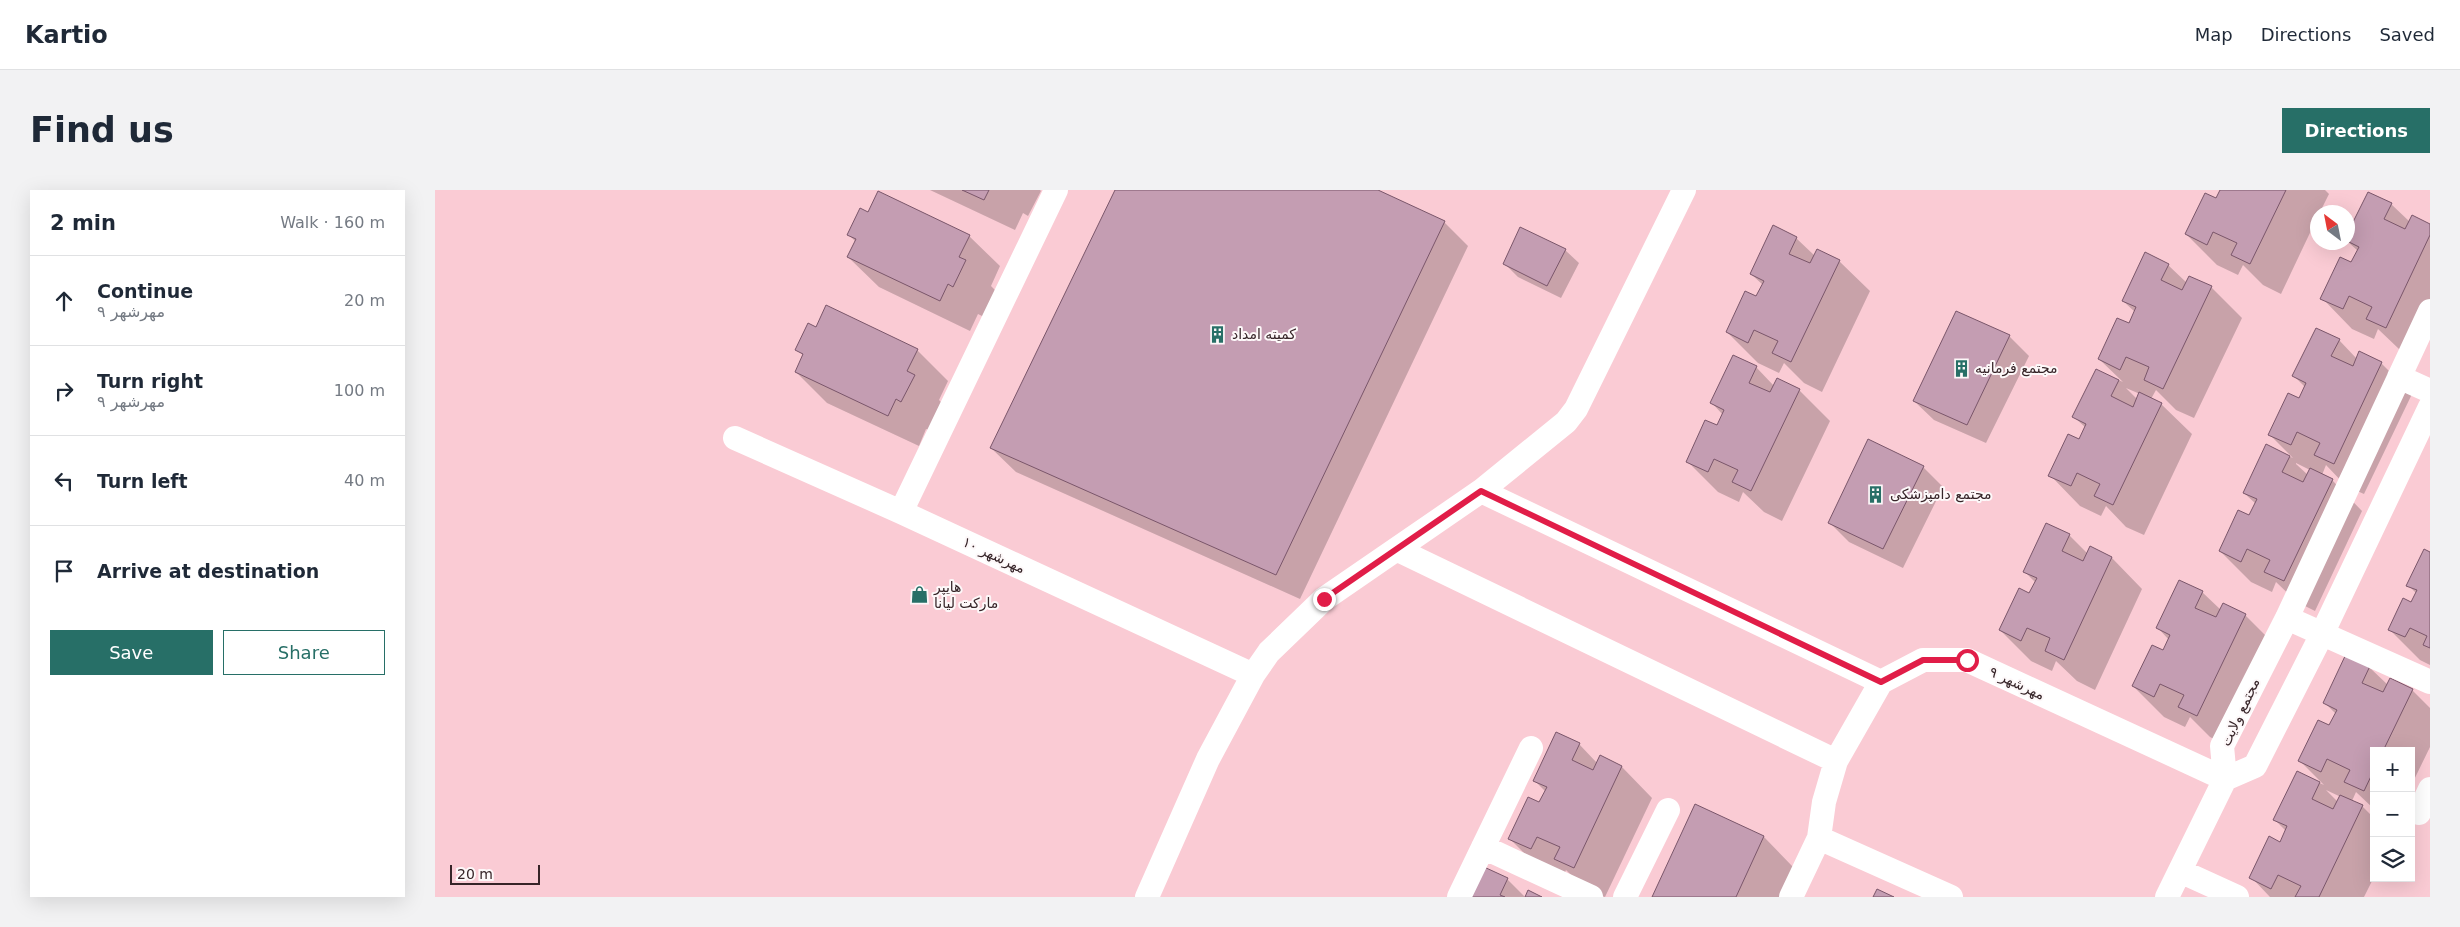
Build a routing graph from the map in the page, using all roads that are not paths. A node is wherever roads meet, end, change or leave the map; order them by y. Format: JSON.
{"nodes":[{"id":1,"x":1056,"y":190,"type":"edge"},
{"id":2,"x":1684,"y":190,"type":"edge"},
{"id":3,"x":2430,"y":311,"type":"edge"},
{"id":4,"x":2399,"y":377,"type":"junction"},
{"id":5,"x":2430,"y":390,"type":"edge"},
{"id":6,"x":2430,"y":407,"type":"edge"},
{"id":7,"x":735,"y":438,"type":"dead end"},
{"id":8,"x":1481,"y":491,"type":"junction"},
{"id":9,"x":901,"y":512,"type":"junction"},
{"id":10,"x":1398,"y":550,"type":"junction"},
{"id":11,"x":2287,"y":618,"type":"junction"},
{"id":12,"x":2322,"y":634,"type":"junction"},
{"id":13,"x":1253,"y":675,"type":"junction"},
{"id":14,"x":1881,"y":682,"type":"junction"},
{"id":15,"x":2430,"y":682,"type":"edge"},
{"id":16,"x":1531,"y":748,"type":"dead end"},
{"id":17,"x":1836,"y":761,"type":"junction"},
{"id":18,"x":2225,"y":779,"type":"junction"},
{"id":19,"x":2430,"y":788,"type":"edge"},
{"id":20,"x":1668,"y":810,"type":"dead end"},
{"id":21,"x":2419,"y":812,"type":"dead end"},
{"id":22,"x":1819,"y":838,"type":"junction"},
{"id":23,"x":1483,"y":847,"type":"junction"},
{"id":24,"x":2180,"y":870,"type":"junction"},
{"id":25,"x":1147,"y":897,"type":"edge"},
{"id":26,"x":1459,"y":897,"type":"edge"},
{"id":27,"x":1591,"y":897,"type":"edge"},
{"id":28,"x":1625,"y":897,"type":"edge"},
{"id":29,"x":1791,"y":897,"type":"edge"},
{"id":30,"x":1951,"y":897,"type":"edge"},
{"id":31,"x":2167,"y":897,"type":"edge"},
{"id":32,"x":2237,"y":897,"type":"edge"}],
"edges":[{"from":1,"to":9,"type":"street"},
{"from":2,"to":8,"type":"street"},
{"from":3,"to":4,"type":"street","name":"مجتمع ولایت"},
{"from":4,"to":5,"type":"street"},
{"from":4,"to":11,"type":"street","name":"مجتمع ولایت"},
{"from":6,"to":12,"type":"street"},
{"from":7,"to":9,"type":"street","name":"مهرشهر ۱۰"},
{"from":8,"to":10,"type":"street"},
{"from":8,"to":14,"type":"street"},
{"from":9,"to":13,"type":"street","name":"مهرشهر ۱۰"},
{"from":10,"to":13,"type":"street"},
{"from":10,"to":17,"type":"street"},
{"from":11,"to":12,"type":"street"},
{"from":11,"to":18,"type":"street","name":"مجتمع ولایت"},
{"from":12,"to":15,"type":"street"},
{"from":12,"to":18,"type":"street"},
{"from":13,"to":25,"type":"street"},
{"from":14,"to":17,"type":"street"},
{"from":14,"to":18,"type":"street","name":"مهرشهر ۹"},
{"from":16,"to":23,"type":"street"},
{"from":17,"to":22,"type":"street"},
{"from":18,"to":24,"type":"street"},
{"from":19,"to":21,"type":"street"},
{"from":20,"to":28,"type":"street"},
{"from":22,"to":29,"type":"street"},
{"from":22,"to":30,"type":"street"},
{"from":23,"to":26,"type":"street"},
{"from":23,"to":27,"type":"street"},
{"from":24,"to":31,"type":"street"},
{"from":24,"to":32,"type":"street"}]}
